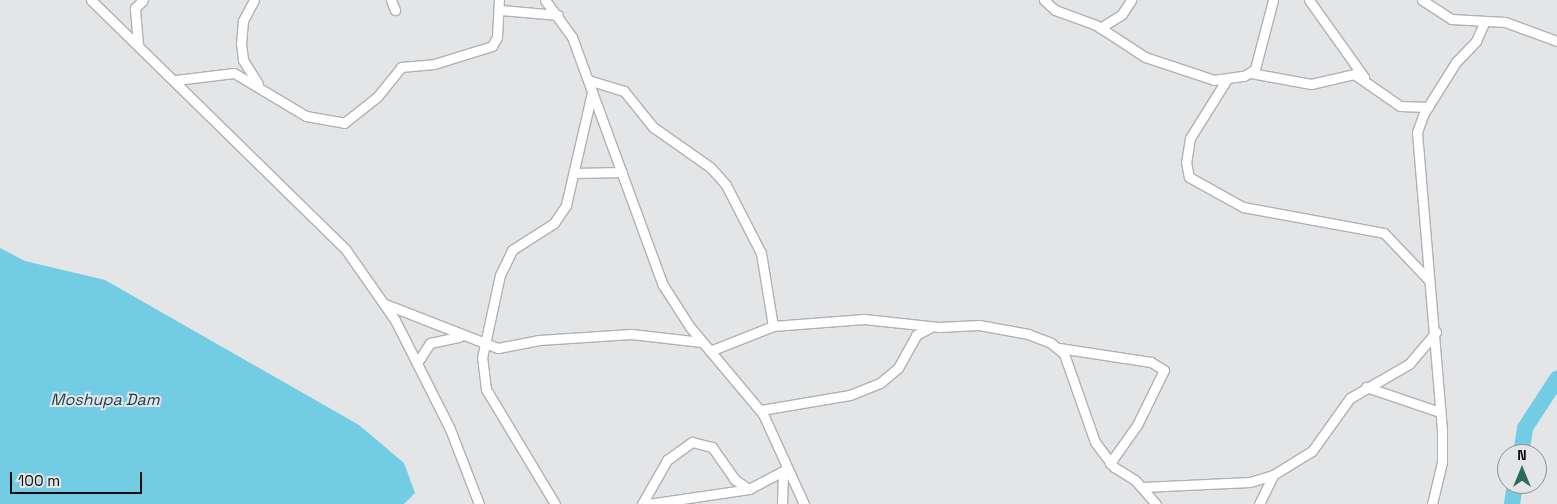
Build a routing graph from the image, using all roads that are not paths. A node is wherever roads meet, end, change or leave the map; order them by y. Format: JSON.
{"nodes":[{"id":1,"x":91,"y":0,"type":"edge"},
{"id":2,"x":143,"y":0,"type":"edge"},
{"id":3,"x":254,"y":0,"type":"edge"},
{"id":4,"x":391,"y":0,"type":"edge"},
{"id":5,"x":499,"y":0,"type":"edge"},
{"id":6,"x":545,"y":0,"type":"edge"},
{"id":7,"x":1044,"y":0,"type":"edge"},
{"id":8,"x":1131,"y":0,"type":"edge"},
{"id":9,"x":1272,"y":0,"type":"edge"},
{"id":10,"x":1309,"y":0,"type":"edge"},
{"id":11,"x":1422,"y":0,"type":"edge"},
{"id":12,"x":394,"y":10,"type":"dead end"},
{"id":13,"x":501,"y":10,"type":"junction"},
{"id":14,"x":558,"y":15,"type":"junction"},
{"id":15,"x":1484,"y":22,"type":"junction"},
{"id":16,"x":1100,"y":28,"type":"junction"},
{"id":17,"x":1557,"y":41,"type":"edge"},
{"id":18,"x":138,"y":44,"type":"junction"},
{"id":19,"x":1251,"y":73,"type":"junction"},
{"id":20,"x":1228,"y":79,"type":"junction"},
{"id":21,"x":176,"y":80,"type":"junction"},
{"id":22,"x":588,"y":80,"type":"junction"},
{"id":23,"x":1367,"y":82,"type":"junction"},
{"id":24,"x":258,"y":84,"type":"junction"},
{"id":25,"x":592,"y":91,"type":"junction"},
{"id":26,"x":1428,"y":107,"type":"junction"},
{"id":27,"x":622,"y":172,"type":"junction"},
{"id":28,"x":576,"y":173,"type":"junction"},
{"id":29,"x":1428,"y":279,"type":"junction"},
{"id":30,"x":384,"y":304,"type":"junction"},
{"id":31,"x":773,"y":326,"type":"junction"},
{"id":32,"x":932,"y":327,"type":"junction"},
{"id":33,"x":1436,"y":332,"type":"junction"},
{"id":34,"x":462,"y":336,"type":"junction"},
{"id":35,"x":702,"y":342,"type":"junction"},
{"id":36,"x":485,"y":345,"type":"junction"},
{"id":37,"x":1059,"y":348,"type":"junction"},
{"id":38,"x":710,"y":351,"type":"junction"},
{"id":39,"x":417,"y":364,"type":"junction"},
{"id":40,"x":1366,"y":387,"type":"junction"},
{"id":41,"x":761,"y":410,"type":"junction"},
{"id":42,"x":1440,"y":412,"type":"junction"},
{"id":43,"x":1110,"y":463,"type":"junction"},
{"id":44,"x":787,"y":469,"type":"junction"},
{"id":45,"x":1274,"y":476,"type":"junction"},
{"id":46,"x":1143,"y":487,"type":"junction"},
{"id":47,"x":749,"y":489,"type":"junction"},
{"id":48,"x":479,"y":504,"type":"edge"},
{"id":49,"x":555,"y":504,"type":"edge"},
{"id":50,"x":642,"y":504,"type":"edge"},
{"id":51,"x":648,"y":504,"type":"edge"},
{"id":52,"x":782,"y":504,"type":"edge"},
{"id":53,"x":804,"y":504,"type":"edge"},
{"id":54,"x":1156,"y":504,"type":"edge"},
{"id":55,"x":1259,"y":504,"type":"edge"},
{"id":56,"x":1432,"y":504,"type":"edge"}],
"edges":[{"from":1,"to":18,"type":"street"},
{"from":2,"to":18,"type":"street"},
{"from":3,"to":24,"type":"street"},
{"from":4,"to":12,"type":"street"},
{"from":5,"to":13,"type":"street"},
{"from":6,"to":14,"type":"street"},
{"from":7,"to":16,"type":"street"},
{"from":8,"to":16,"type":"street"},
{"from":9,"to":19,"type":"street"},
{"from":10,"to":23,"type":"street"},
{"from":11,"to":15,"type":"street"},
{"from":13,"to":14,"type":"street"},
{"from":13,"to":24,"type":"street"},
{"from":14,"to":22,"type":"street"},
{"from":15,"to":17,"type":"street"},
{"from":15,"to":26,"type":"street"},
{"from":16,"to":20,"type":"street"},
{"from":18,"to":21,"type":"street"},
{"from":19,"to":20,"type":"street"},
{"from":19,"to":23,"type":"street"},
{"from":20,"to":29,"type":"street"},
{"from":21,"to":24,"type":"street"},
{"from":21,"to":30,"type":"street"},
{"from":22,"to":25,"type":"street"},
{"from":22,"to":31,"type":"street"},
{"from":23,"to":26,"type":"street"},
{"from":25,"to":27,"type":"street"},
{"from":25,"to":28,"type":"street"},
{"from":26,"to":29,"type":"street"},
{"from":27,"to":28,"type":"street"},
{"from":27,"to":35,"type":"street"},
{"from":28,"to":36,"type":"street"},
{"from":29,"to":33,"type":"street"},
{"from":30,"to":34,"type":"street"},
{"from":30,"to":39,"type":"street"},
{"from":31,"to":32,"type":"street"},
{"from":31,"to":38,"type":"street"},
{"from":32,"to":37,"type":"street"},
{"from":32,"to":41,"type":"street"},
{"from":33,"to":40,"type":"street"},
{"from":33,"to":42,"type":"street"},
{"from":34,"to":36,"type":"street"},
{"from":34,"to":39,"type":"street"},
{"from":35,"to":36,"type":"street"},
{"from":35,"to":38,"type":"street"},
{"from":36,"to":49,"type":"street"},
{"from":37,"to":43,"type":"street"},
{"from":37,"to":43,"type":"street"},
{"from":38,"to":41,"type":"street"},
{"from":39,"to":48,"type":"street"},
{"from":40,"to":42,"type":"street"},
{"from":40,"to":45,"type":"street"},
{"from":41,"to":44,"type":"street"},
{"from":42,"to":56,"type":"street"},
{"from":43,"to":46,"type":"street"},
{"from":44,"to":47,"type":"street"},
{"from":44,"to":52,"type":"street"},
{"from":44,"to":53,"type":"street"},
{"from":45,"to":46,"type":"street"},
{"from":45,"to":55,"type":"street"},
{"from":46,"to":54,"type":"street"},
{"from":47,"to":50,"type":"street"},
{"from":47,"to":51,"type":"street"}]}
